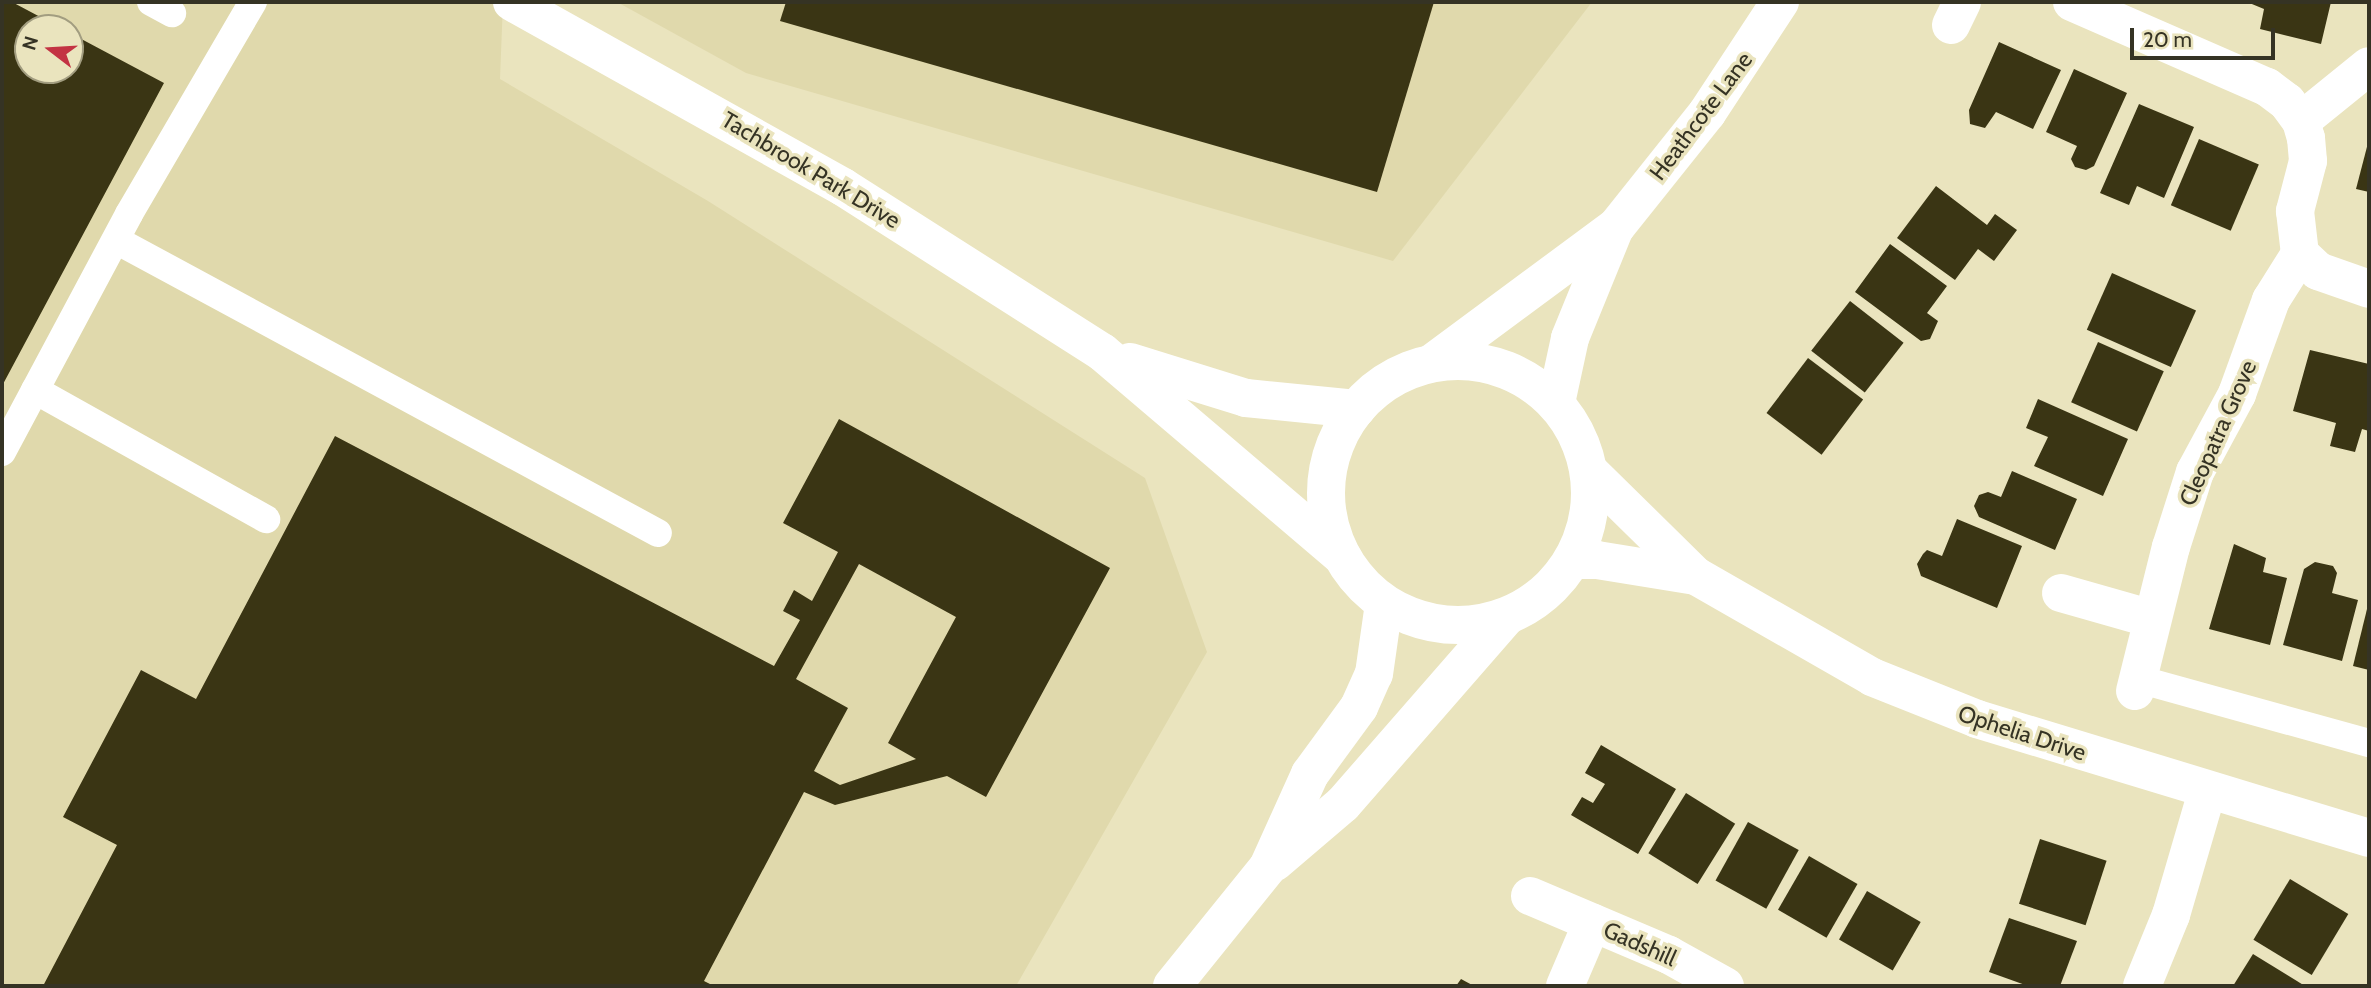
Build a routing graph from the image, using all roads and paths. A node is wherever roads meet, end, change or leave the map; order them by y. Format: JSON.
{"nodes":[{"id":1,"x":253,"y":2,"type":"edge"},
{"id":2,"x":512,"y":2,"type":"edge"},
{"id":3,"x":1780,"y":2,"type":"edge"},
{"id":4,"x":2072,"y":2,"type":"edge"},
{"id":5,"x":551,"y":11,"type":"edge"},
{"id":6,"x":2369,"y":66,"type":"edge"},
{"id":7,"x":2301,"y":121,"type":"junction"},
{"id":8,"x":1616,"y":227,"type":"junction"},
{"id":9,"x":116,"y":240,"type":"junction"},
{"id":10,"x":2300,"y":254,"type":"junction"},
{"id":11,"x":2369,"y":289,"type":"edge"},
{"id":12,"x":1102,"y":352,"type":"junction"},
{"id":13,"x":1432,"y":363,"type":"junction"},
{"id":14,"x":35,"y":390,"type":"junction"},
{"id":15,"x":1556,"y":403,"type":"junction"},
{"id":16,"x":1356,"y":409,"type":"junction"},
{"id":17,"x":2,"y":452,"type":"edge"},
{"id":18,"x":1590,"y":472,"type":"junction"},
{"id":19,"x":267,"y":519,"type":"dead end"},
{"id":20,"x":658,"y":533,"type":"dead end"},
{"id":21,"x":1342,"y":556,"type":"junction"},
{"id":22,"x":1574,"y":560,"type":"junction"},
{"id":23,"x":1696,"y":576,"type":"junction"},
{"id":24,"x":2060,"y":593,"type":"dead end"},
{"id":25,"x":1384,"y":604,"type":"junction"},
{"id":26,"x":1504,"y":618,"type":"junction"},
{"id":27,"x":2152,"y":619,"type":"junction"},
{"id":28,"x":2137,"y":685,"type":"joint"},
{"id":29,"x":2369,"y":743,"type":"edge"},
{"id":30,"x":2207,"y":792,"type":"junction"},
{"id":31,"x":2369,"y":838,"type":"edge"},
{"id":32,"x":1268,"y":867,"type":"junction"},
{"id":33,"x":1530,"y":896,"type":"dead end"},
{"id":34,"x":1592,"y":923,"type":"junction"},
{"id":35,"x":1172,"y":986,"type":"edge"},
{"id":36,"x":1564,"y":986,"type":"edge"},
{"id":37,"x":1725,"y":986,"type":"edge"},
{"id":38,"x":2142,"y":986,"type":"edge"}],
"edges":[{"from":1,"to":9,"type":"lane"},
{"from":2,"to":5,"type":"street","name":"Tachbrook Park Drive"},
{"from":3,"to":8,"type":"street","name":"Heathcote Lane"},
{"from":4,"to":7,"type":"street"},
{"from":5,"to":12,"type":"street","name":"Tachbrook Park Drive"},
{"from":6,"to":7,"type":"street"},
{"from":7,"to":10,"type":"street"},
{"from":8,"to":13,"type":"street","name":"Heathcote Lane"},
{"from":8,"to":15,"type":"street","name":"Heathcote Lane"},
{"from":9,"to":14,"type":"lane"},
{"from":9,"to":20,"type":"lane"},
{"from":10,"to":11,"type":"street"},
{"from":10,"to":27,"type":"street","name":"Cleopatra Grove"},
{"from":12,"to":16,"type":"street","name":"Tachbrook Park Drive"},
{"from":12,"to":21,"type":"street","name":"Tachbrook Park Drive"},
{"from":13,"to":15,"type":"street"},
{"from":13,"to":16,"type":"street"},
{"from":14,"to":17,"type":"lane"},
{"from":14,"to":19,"type":"lane"},
{"from":15,"to":18,"type":"street"},
{"from":16,"to":21,"type":"street"},
{"from":18,"to":22,"type":"street"},
{"from":18,"to":23,"type":"street","name":"Ophelia Drive"},
{"from":21,"to":25,"type":"street"},
{"from":22,"to":23,"type":"street","name":"Ophelia Drive"},
{"from":22,"to":26,"type":"street"},
{"from":23,"to":30,"type":"street","name":"Ophelia Drive"},
{"from":24,"to":27,"type":"street"},
{"from":25,"to":26,"type":"street"},
{"from":25,"to":32,"type":"street"},
{"from":26,"to":32,"type":"street"},
{"from":27,"to":28,"type":"street","name":"Cleopatra Grove"},
{"from":28,"to":29,"type":"lane","name":"Cleopatra Grove"},
{"from":30,"to":31,"type":"street","name":"Ophelia Drive"},
{"from":30,"to":38,"type":"street"},
{"from":32,"to":35,"type":"street"},
{"from":33,"to":34,"type":"street","name":"Gadshill"},
{"from":34,"to":36,"type":"street","name":"Gadshill"},
{"from":34,"to":37,"type":"street","name":"Gadshill"}]}
